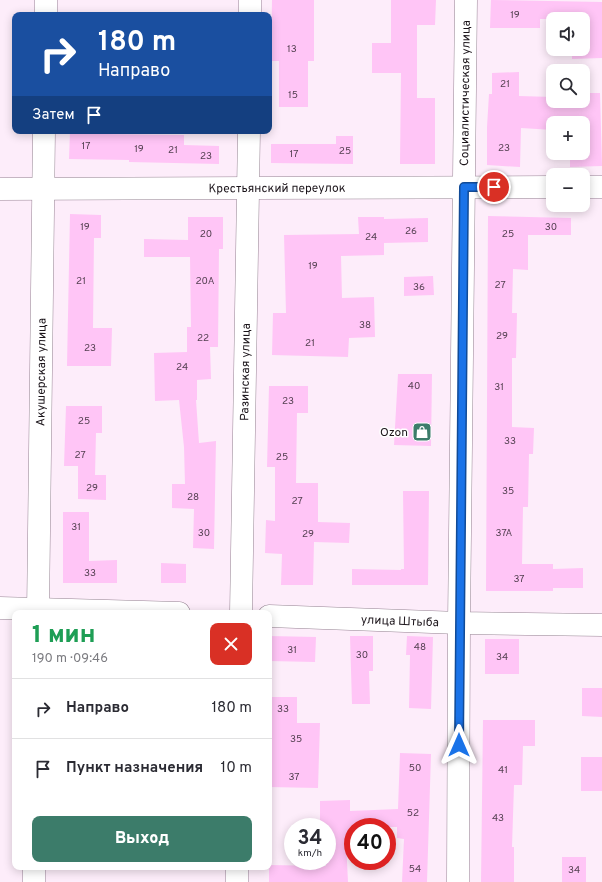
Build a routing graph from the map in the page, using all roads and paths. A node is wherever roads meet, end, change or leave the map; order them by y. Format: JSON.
{"nodes":[{"id":1,"x":46,"y":0,"type":"edge"},
{"id":2,"x":250,"y":0,"type":"edge"},
{"id":3,"x":466,"y":0,"type":"edge"},
{"id":4,"x":46,"y":12,"type":"edge"},
{"id":5,"x":250,"y":12,"type":"edge"},
{"id":6,"x":44,"y":134,"type":"edge"},
{"id":7,"x":248,"y":134,"type":"edge"},
{"id":8,"x":464,"y":187,"type":"junction"},
{"id":9,"x":546,"y":187,"type":"edge"},
{"id":10,"x":590,"y":187,"type":"edge"},
{"id":11,"x":602,"y":187,"type":"edge"},
{"id":12,"x":248,"y":188,"type":"junction"},
{"id":13,"x":0,"y":189,"type":"edge"},
{"id":14,"x":43,"y":189,"type":"junction"},
{"id":15,"x":0,"y":608,"type":"edge"},
{"id":16,"x":25,"y":610,"type":"edge"},
{"id":17,"x":38,"y":610,"type":"edge"},
{"id":18,"x":241,"y":610,"type":"edge"},
{"id":19,"x":272,"y":616,"type":"edge"},
{"id":20,"x":459,"y":623,"type":"junction"},
{"id":21,"x":602,"y":625,"type":"edge"},
{"id":22,"x":34,"y":870,"type":"edge"},
{"id":23,"x":237,"y":870,"type":"edge"},
{"id":24,"x":34,"y":882,"type":"edge"},
{"id":25,"x":237,"y":882,"type":"edge"},
{"id":26,"x":458,"y":882,"type":"edge"}],
"edges":[{"from":1,"to":4,"type":"street"},
{"from":2,"to":5,"type":"street"},
{"from":3,"to":8,"type":"street","name":"Социалистическая улица"},
{"from":6,"to":14,"type":"street","name":"Акушерская улица"},
{"from":7,"to":12,"type":"street","name":"Разинская улица"},
{"from":8,"to":9,"type":"street","name":"Крестьянский переулок"},
{"from":8,"to":12,"type":"street","name":"Крестьянский переулок"},
{"from":8,"to":20,"type":"street","name":"Социалистическая улица"},
{"from":10,"to":11,"type":"street"},
{"from":12,"to":14,"type":"street","name":"Крестьянский переулок"},
{"from":12,"to":18,"type":"street","name":"Разинская улица"},
{"from":13,"to":14,"type":"street","name":"Крестьянский переулок"},
{"from":14,"to":17,"type":"street","name":"Акушерская улица"},
{"from":15,"to":16,"type":"street"},
{"from":19,"to":20,"type":"street","name":"улица Штыба"},
{"from":20,"to":21,"type":"street","name":"улица Штыба"},
{"from":20,"to":26,"type":"street","name":"Социалистическая улица"},
{"from":22,"to":24,"type":"street"},
{"from":23,"to":25,"type":"street"}]}
